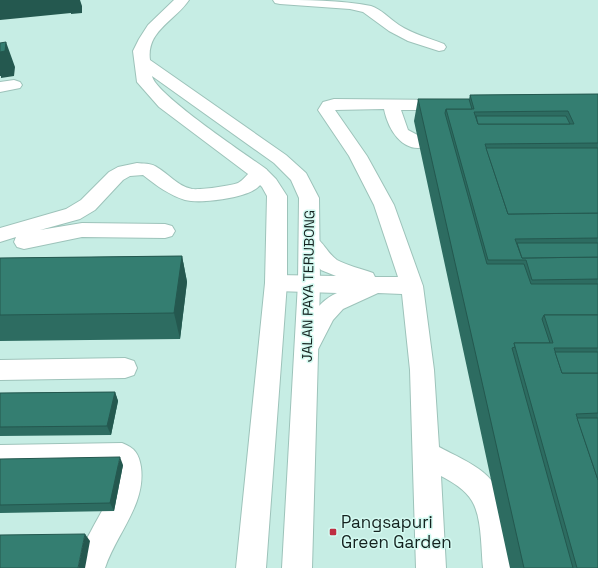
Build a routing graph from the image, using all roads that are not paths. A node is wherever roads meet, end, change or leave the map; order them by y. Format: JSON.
{"nodes":[{"id":1,"x":182,"y":0,"type":"edge"},
{"id":2,"x":280,"y":0,"type":"edge"},
{"id":3,"x":439,"y":47,"type":"dead end"},
{"id":4,"x":142,"y":62,"type":"junction"},
{"id":5,"x":392,"y":105,"type":"junction"},
{"id":6,"x":462,"y":105,"type":"edge"},
{"id":7,"x":419,"y":144,"type":"dead end"},
{"id":8,"x":259,"y":172,"type":"junction"},
{"id":9,"x":165,"y":231,"type":"dead end"},
{"id":10,"x":0,"y":235,"type":"edge"},
{"id":11,"x":309,"y":243,"type":"junction"},
{"id":12,"x":0,"y":250,"type":"edge"},
{"id":13,"x":276,"y":283,"type":"junction"},
{"id":14,"x":309,"y":283,"type":"junction"},
{"id":15,"x":379,"y":285,"type":"junction"},
{"id":16,"x":412,"y":286,"type":"junction"},
{"id":17,"x":307,"y":348,"type":"junction"},
{"id":18,"x":125,"y":368,"type":"dead end"},
{"id":19,"x":0,"y":370,"type":"edge"},
{"id":20,"x":425,"y":453,"type":"junction"},
{"id":21,"x":0,"y":457,"type":"edge"},
{"id":22,"x":90,"y":568,"type":"edge"},
{"id":23,"x":251,"y":568,"type":"edge"},
{"id":24,"x":298,"y":568,"type":"edge"},
{"id":25,"x":431,"y":568,"type":"edge"},
{"id":26,"x":498,"y":568,"type":"edge"}],
"edges":[{"from":1,"to":4,"type":"main road"},
{"from":2,"to":3,"type":"main road"},
{"from":4,"to":8,"type":"main road"},
{"from":4,"to":11,"type":"main road","name":"JALAN PAYA TERUBONG"},
{"from":5,"to":6,"type":"main road"},
{"from":5,"to":7,"type":"main road"},
{"from":5,"to":16,"type":"main road"},
{"from":8,"to":10,"type":"main road"},
{"from":8,"to":13,"type":"main road"},
{"from":9,"to":12,"type":"main road"},
{"from":11,"to":14,"type":"main road","name":"JALAN PAYA TERUBONG"},
{"from":11,"to":15,"type":"main road"},
{"from":13,"to":14,"type":"main road"},
{"from":13,"to":23,"type":"main road"},
{"from":14,"to":15,"type":"main road"},
{"from":14,"to":17,"type":"main road","name":"JALAN PAYA TERUBONG"},
{"from":15,"to":16,"type":"main road"},
{"from":15,"to":17,"type":"main road"},
{"from":16,"to":20,"type":"main road"},
{"from":17,"to":24,"type":"main road","name":"JALAN PAYA TERUBONG"},
{"from":18,"to":19,"type":"main road"},
{"from":20,"to":25,"type":"main road"},
{"from":20,"to":26,"type":"main road"},
{"from":21,"to":22,"type":"main road"}]}
